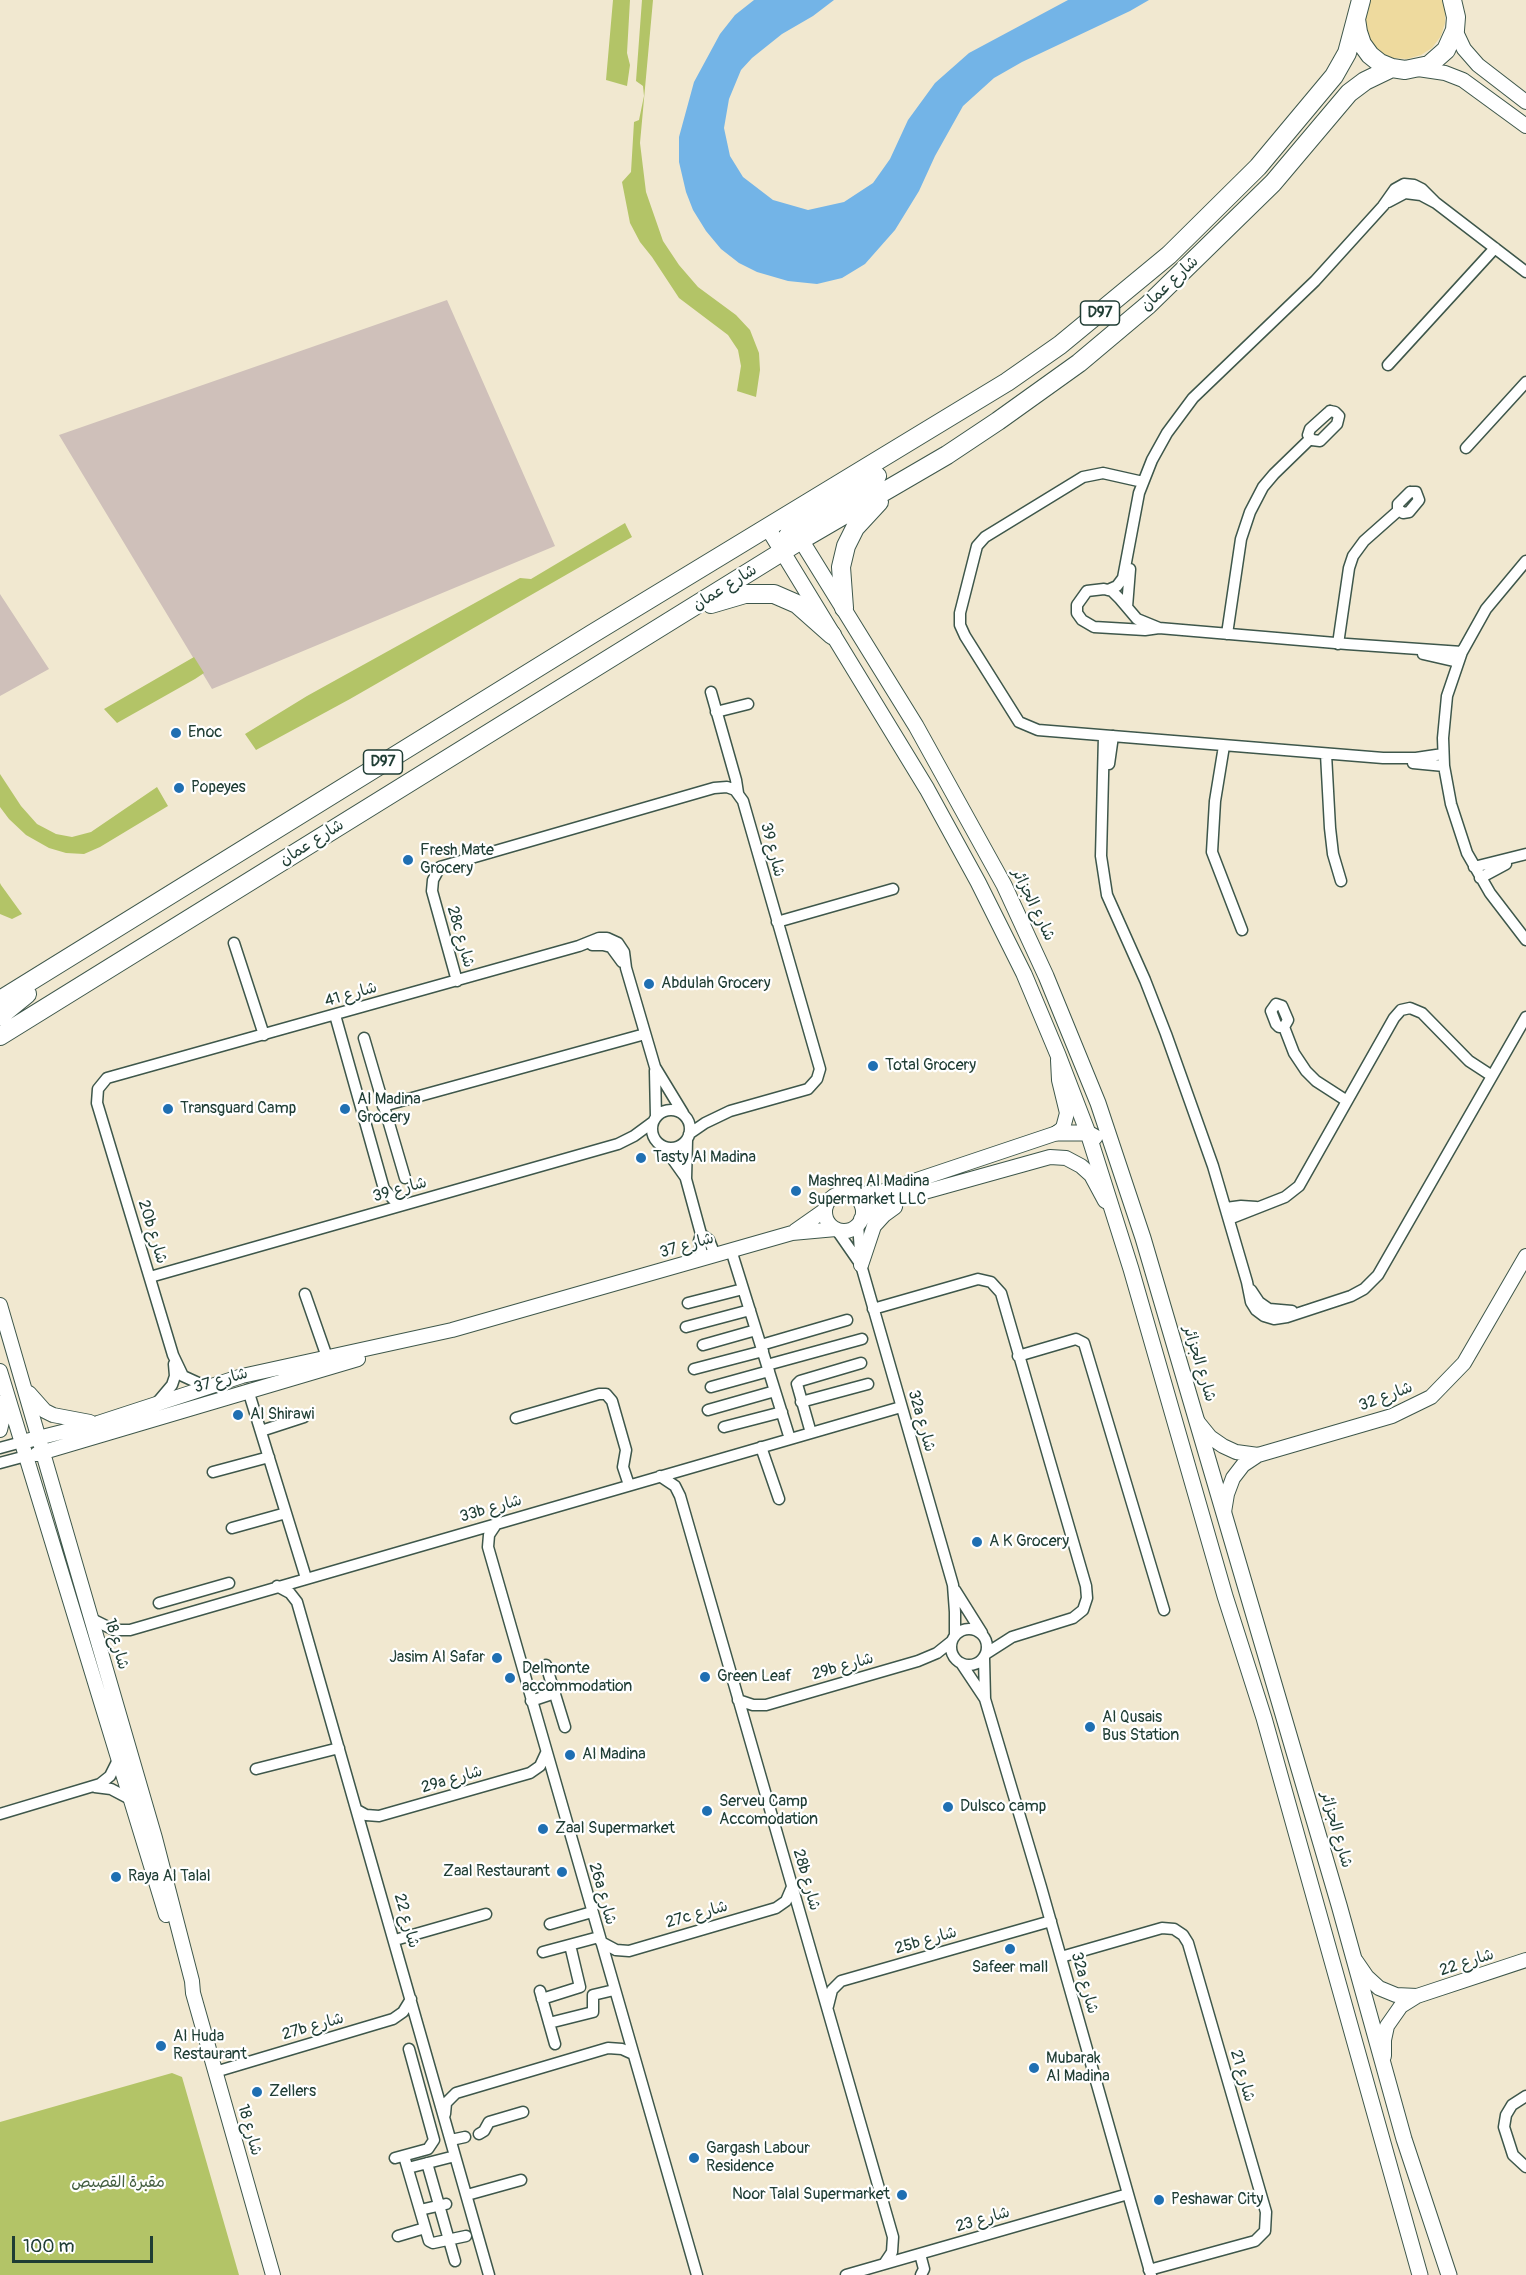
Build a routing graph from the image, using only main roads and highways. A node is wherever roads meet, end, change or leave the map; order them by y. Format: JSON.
{"nodes":[{"id":1,"x":1361,"y":0,"type":"edge"},
{"id":2,"x":1452,"y":0,"type":"edge"},
{"id":3,"x":1356,"y":19,"type":"junction"},
{"id":4,"x":1392,"y":68,"type":"junction"},
{"id":5,"x":891,"y":487,"type":"junction"},
{"id":6,"x":784,"y":532,"type":"junction"},
{"id":7,"x":844,"y":608,"type":"junction"},
{"id":8,"x":687,"y":611,"type":"junction"},
{"id":9,"x":832,"y":635,"type":"junction"},
{"id":10,"x":646,"y":636,"type":"junction"},
{"id":11,"x":43,"y":974,"type":"junction"},
{"id":12,"x":0,"y":1000,"type":"edge"},
{"id":13,"x":0,"y":1016,"type":"edge"},
{"id":14,"x":0,"y":1035,"type":"edge"},
{"id":15,"x":1057,"y":1133,"type":"road end"},
{"id":16,"x":1088,"y":1133,"type":"junction"},
{"id":17,"x":1185,"y":1383,"type":"junction"},
{"id":18,"x":1410,"y":2241,"type":"junction"},
{"id":19,"x":1409,"y":2275,"type":"edge"},
{"id":20,"x":1420,"y":2275,"type":"edge"},
{"id":21,"x":1449,"y":2275,"type":"edge"}],
"edges":[{"from":1,"to":3,"type":"main road","name":"شارع عمان"},
{"from":2,"to":4,"type":"main road"},
{"from":3,"to":4,"type":"main road"},
{"from":3,"to":6,"type":"main road","name":"شارع عمان","number":"D97"},
{"from":4,"to":5,"type":"main road","name":"شارع عمان","number":"D97"},
{"from":5,"to":6,"type":"main road","name":"شارع عمان","number":"D97"},
{"from":5,"to":7,"type":"main road"},
{"from":6,"to":7,"type":"main road","name":"شارع الجزائر"},
{"from":6,"to":8,"type":"main road","name":"شارع عمان","number":"D97"},
{"from":6,"to":9,"type":"main road"},
{"from":6,"to":10,"type":"main road"},
{"from":6,"to":11,"type":"main road","name":"شارع عمان","number":"D97"},
{"from":7,"to":17,"type":"main road","name":"شارع الجزائر"},
{"from":8,"to":9,"type":"main road"},
{"from":8,"to":10,"type":"main road","name":"شارع عمان","number":"D97"},
{"from":9,"to":16,"type":"main road"},
{"from":10,"to":14,"type":"main road","name":"شارع عمان","number":"D97"},
{"from":11,"to":12,"type":"main road","name":"شارع عمان","number":"D97"},
{"from":11,"to":13,"type":"main road"},
{"from":15,"to":16,"type":"main road"},
{"from":16,"to":17,"type":"main road"},
{"from":16,"to":18,"type":"main road"},
{"from":17,"to":21,"type":"main road","name":"شارع الجزائر"},
{"from":18,"to":19,"type":"main road"},
{"from":18,"to":20,"type":"main road"}]}
